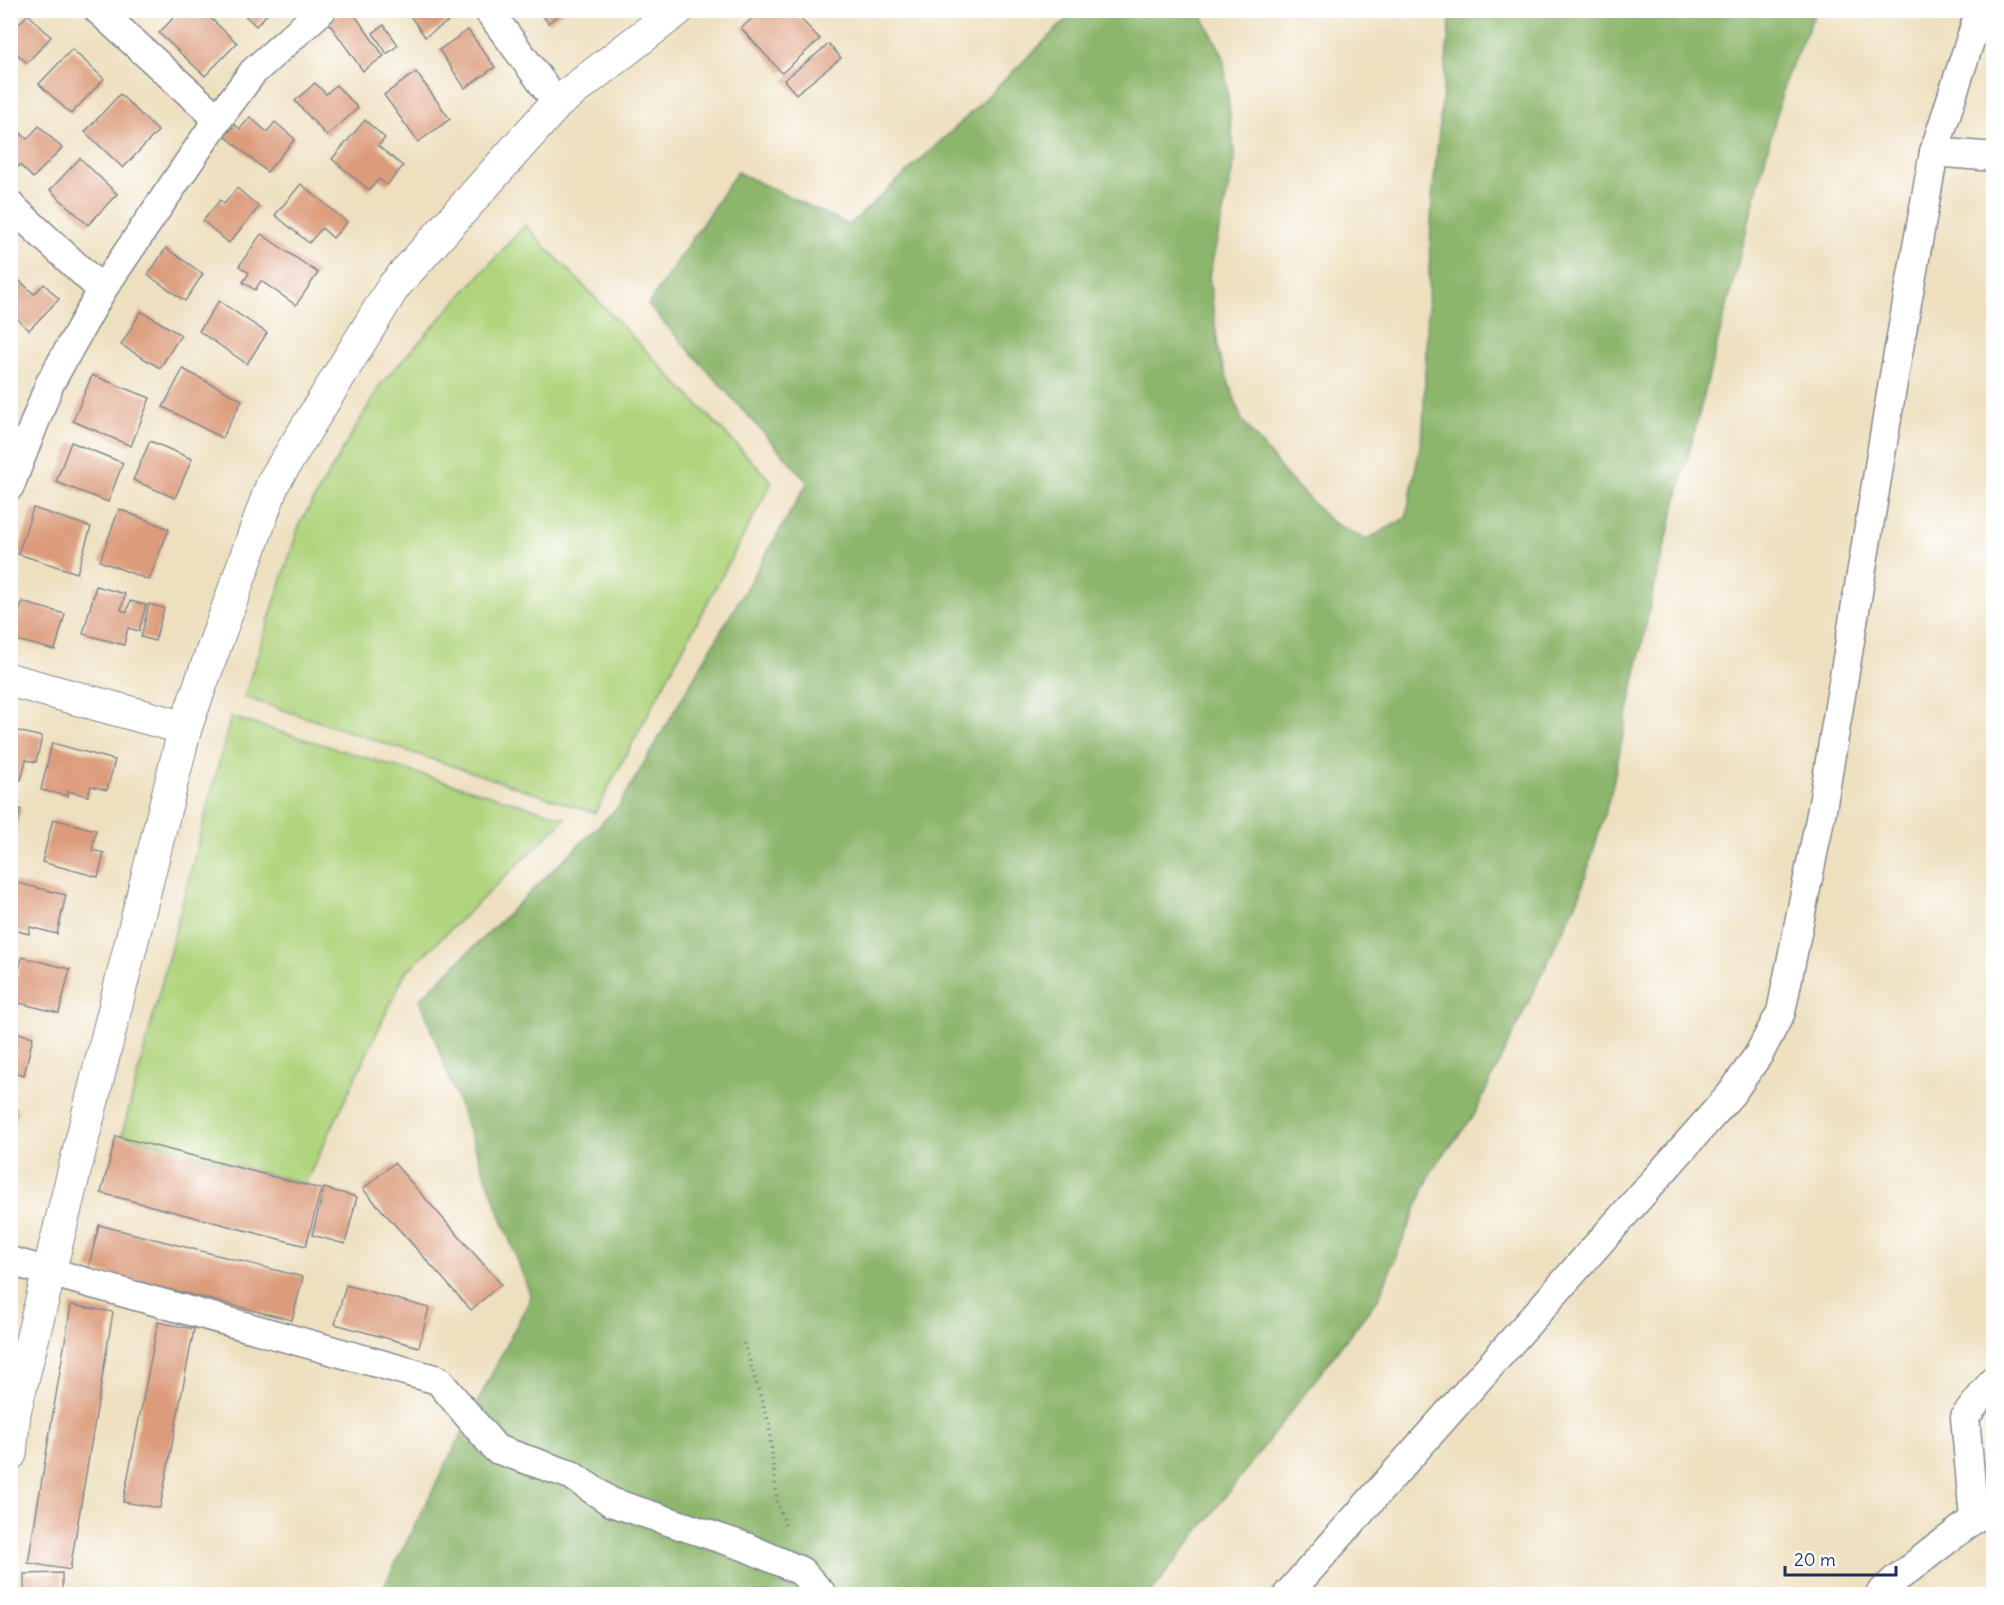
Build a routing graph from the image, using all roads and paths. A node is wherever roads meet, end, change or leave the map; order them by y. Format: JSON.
{"nodes":[{"id":1,"x":98,"y":10,"type":"edge"},
{"id":2,"x":322,"y":10,"type":"edge"},
{"id":3,"x":488,"y":10,"type":"edge"},
{"id":4,"x":677,"y":10,"type":"edge"},
{"id":5,"x":1980,"y":10,"type":"edge"},
{"id":6,"x":557,"y":103,"type":"junction"},
{"id":7,"x":218,"y":118,"type":"junction"},
{"id":8,"x":1934,"y":152,"type":"junction"},
{"id":9,"x":1994,"y":157,"type":"edge"},
{"id":10,"x":10,"y":205,"type":"edge"},
{"id":11,"x":102,"y":290,"type":"junction"},
{"id":12,"x":10,"y":486,"type":"edge"},
{"id":13,"x":10,"y":680,"type":"edge"},
{"id":14,"x":185,"y":728,"type":"junction"},
{"id":15,"x":10,"y":1261,"type":"edge"},
{"id":16,"x":51,"y":1270,"type":"junction"},
{"id":17,"x":744,"y":1343,"type":"dead end"},
{"id":18,"x":1994,"y":1380,"type":"edge"},
{"id":19,"x":10,"y":1454,"type":"edge"},
{"id":20,"x":1984,"y":1512,"type":"edge"},
{"id":21,"x":801,"y":1571,"type":"junction"},
{"id":22,"x":822,"y":1594,"type":"edge"},
{"id":23,"x":1288,"y":1594,"type":"edge"},
{"id":24,"x":1880,"y":1594,"type":"edge"}],
"edges":[{"from":1,"to":7,"type":"street"},
{"from":2,"to":7,"type":"street"},
{"from":3,"to":6,"type":"street"},
{"from":4,"to":6,"type":"street"},
{"from":5,"to":8,"type":"street"},
{"from":6,"to":14,"type":"street"},
{"from":7,"to":11,"type":"street"},
{"from":8,"to":9,"type":"street"},
{"from":8,"to":23,"type":"street"},
{"from":10,"to":11,"type":"street"},
{"from":11,"to":12,"type":"street"},
{"from":13,"to":14,"type":"street"},
{"from":14,"to":16,"type":"street"},
{"from":15,"to":16,"type":"street"},
{"from":16,"to":19,"type":"street"},
{"from":16,"to":21,"type":"street"},
{"from":17,"to":21,"type":"path"},
{"from":18,"to":20,"type":"street"},
{"from":20,"to":24,"type":"street"},
{"from":21,"to":22,"type":"street"}]}
